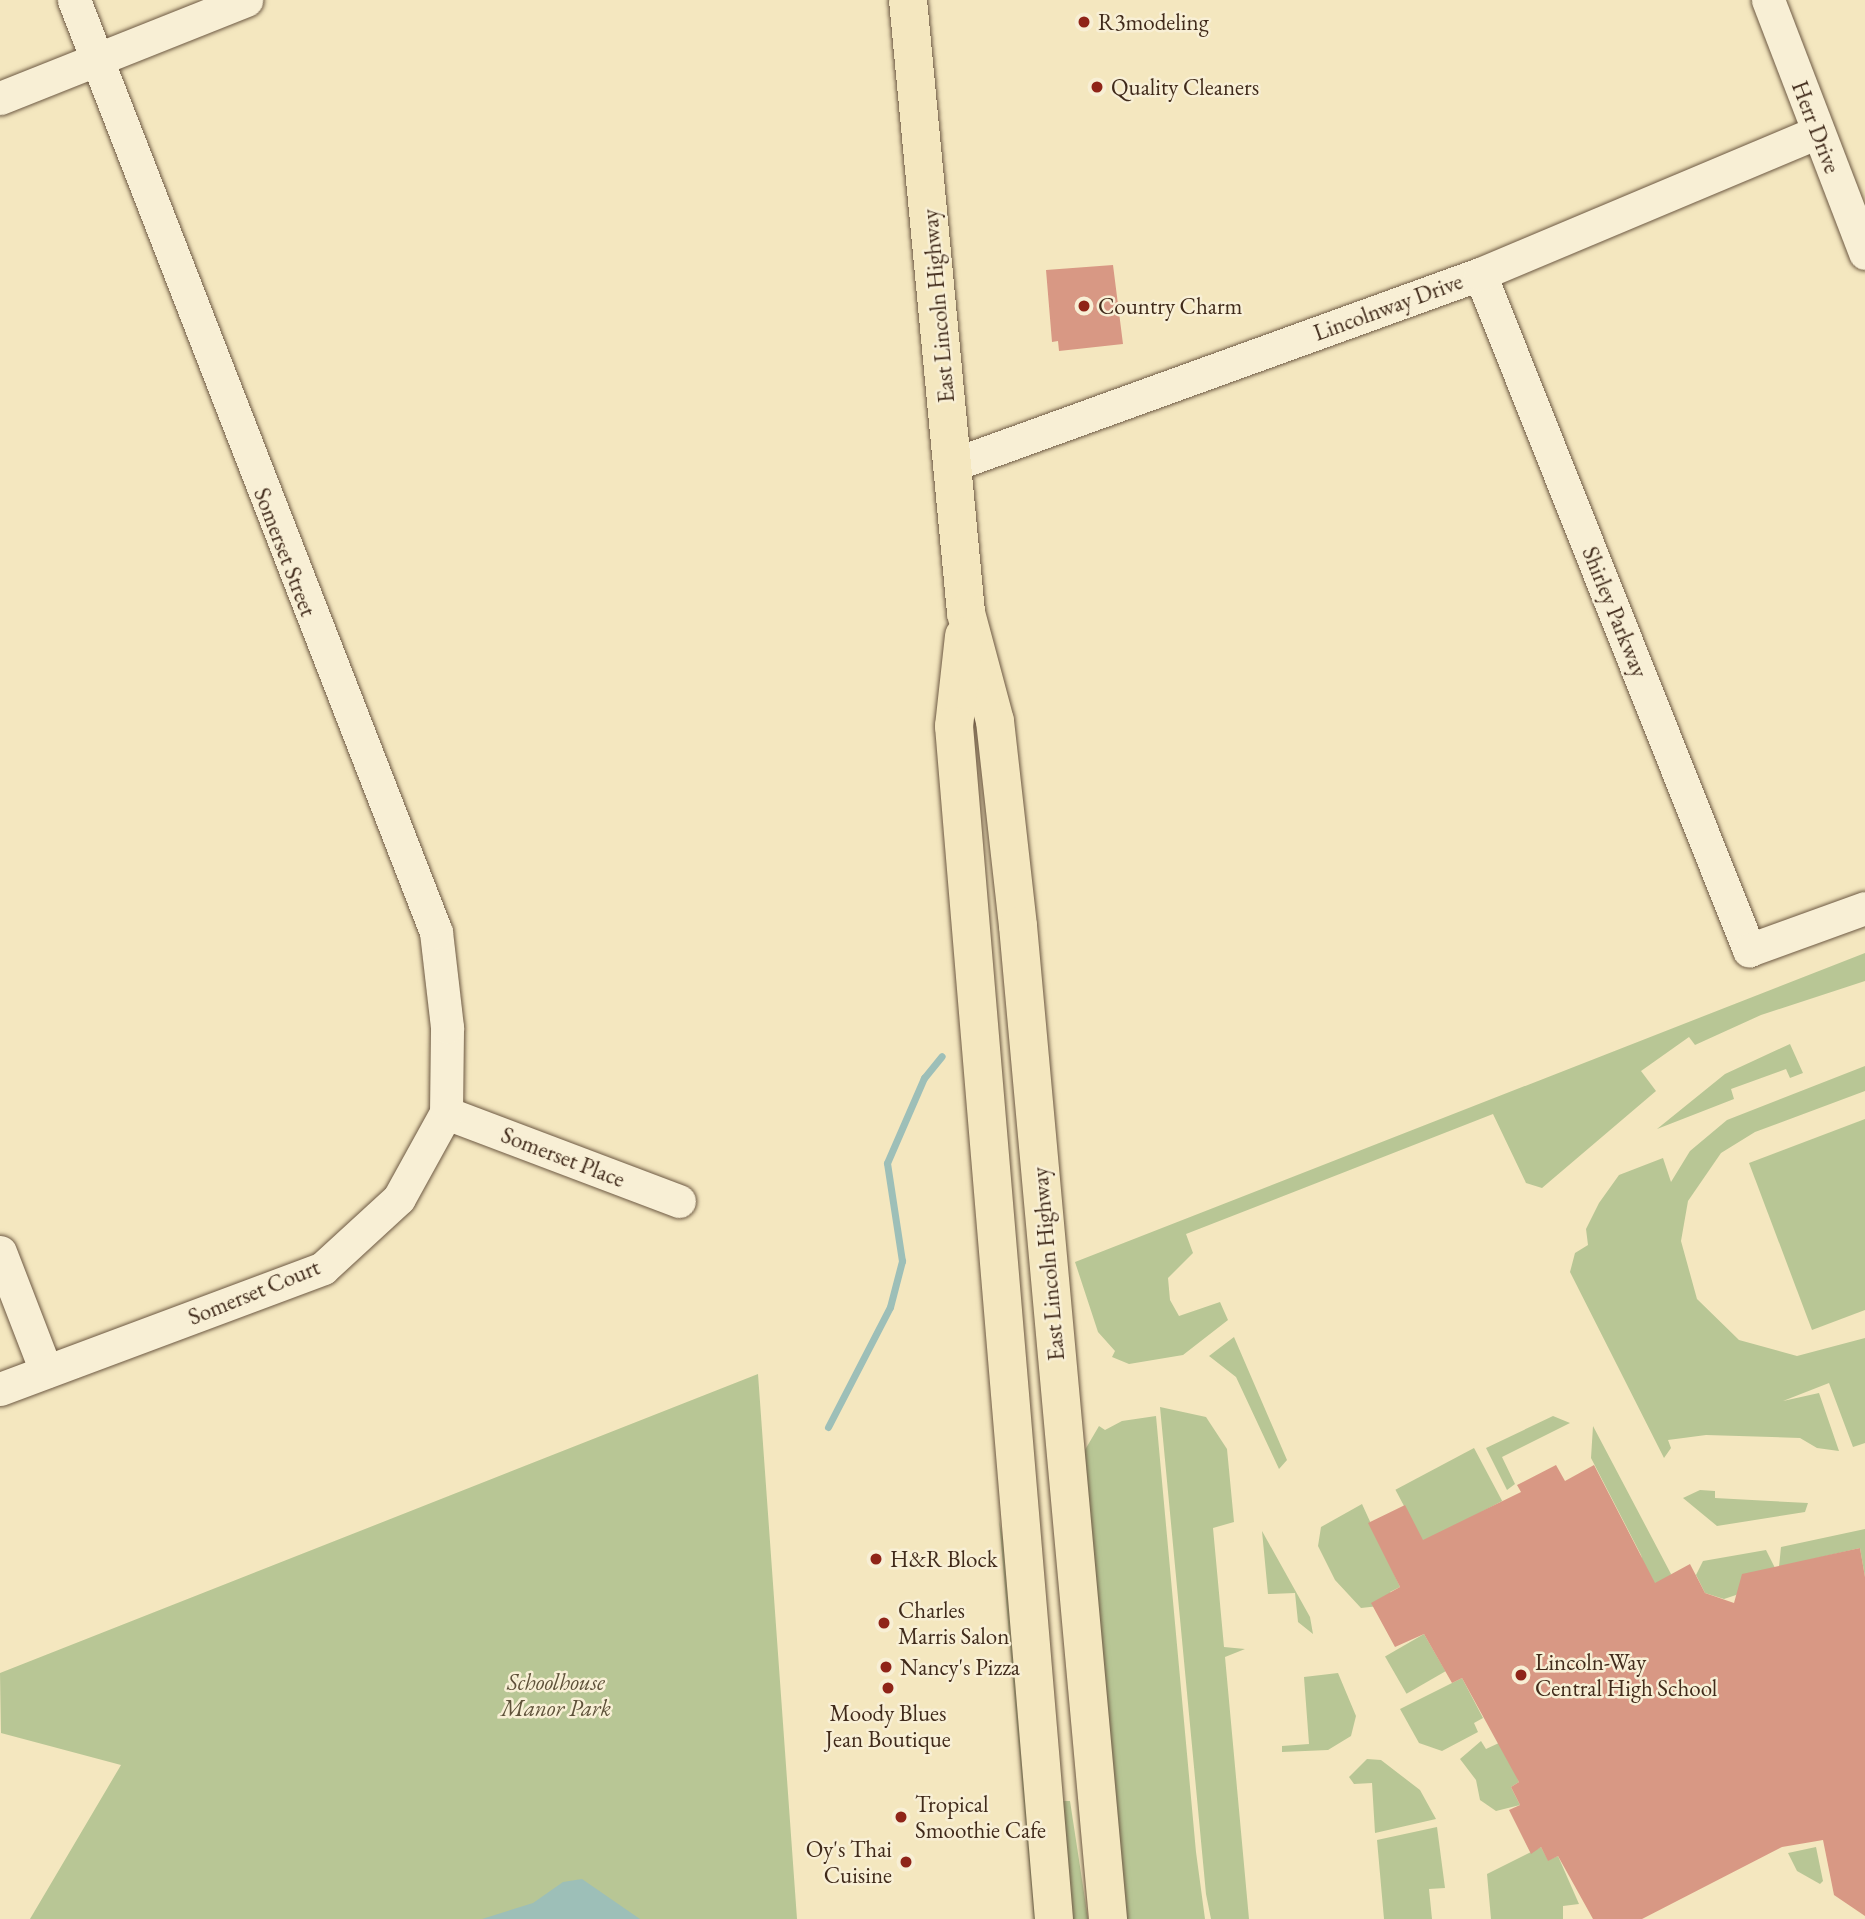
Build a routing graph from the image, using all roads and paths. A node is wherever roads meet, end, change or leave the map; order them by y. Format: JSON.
{"nodes":[{"id":1,"x":74,"y":0,"type":"edge"},
{"id":2,"x":246,"y":0,"type":"edge"},
{"id":3,"x":908,"y":0,"type":"edge"},
{"id":4,"x":1768,"y":0,"type":"edge"},
{"id":5,"x":97,"y":59,"type":"junction"},
{"id":6,"x":0,"y":98,"type":"edge"},
{"id":7,"x":1817,"y":132,"type":"junction"},
{"id":8,"x":1865,"y":253,"type":"edge"},
{"id":9,"x":1480,"y":274,"type":"junction"},
{"id":10,"x":952,"y":465,"type":"junction"},
{"id":11,"x":966,"y":613,"type":"junction"},
{"id":12,"x":1865,"y":908,"type":"edge"},
{"id":13,"x":446,"y":1113,"type":"junction"},
{"id":14,"x":679,"y":1201,"type":"dead end"},
{"id":15,"x":0,"y":1252,"type":"edge"},
{"id":16,"x":46,"y":1371,"type":"junction"},
{"id":17,"x":0,"y":1390,"type":"edge"},
{"id":18,"x":1054,"y":1919,"type":"edge"},
{"id":19,"x":1108,"y":1919,"type":"edge"}],
"edges":[{"from":1,"to":5,"type":"street","name":"Somerset Street"},
{"from":2,"to":5,"type":"street"},
{"from":3,"to":10,"type":"main road","name":"East Lincoln Highway"},
{"from":4,"to":7,"type":"street","name":"Herr Drive"},
{"from":5,"to":6,"type":"street"},
{"from":5,"to":13,"type":"street","name":"Somerset Street"},
{"from":7,"to":8,"type":"street","name":"Herr Drive"},
{"from":7,"to":9,"type":"street","name":"Lincolnway Drive"},
{"from":9,"to":10,"type":"street","name":"Lincolnway Drive"},
{"from":9,"to":12,"type":"street","name":"Shirley Parkway"},
{"from":10,"to":11,"type":"main road","name":"East Lincoln Highway"},
{"from":11,"to":18,"type":"main road","name":"East Lincoln Highway"},
{"from":11,"to":19,"type":"main road","name":"East Lincoln Highway"},
{"from":13,"to":14,"type":"street","name":"Somerset Place"},
{"from":13,"to":16,"type":"street","name":"Somerset Court"},
{"from":15,"to":16,"type":"street"},
{"from":16,"to":17,"type":"street","name":"Somerset Court"}]}
